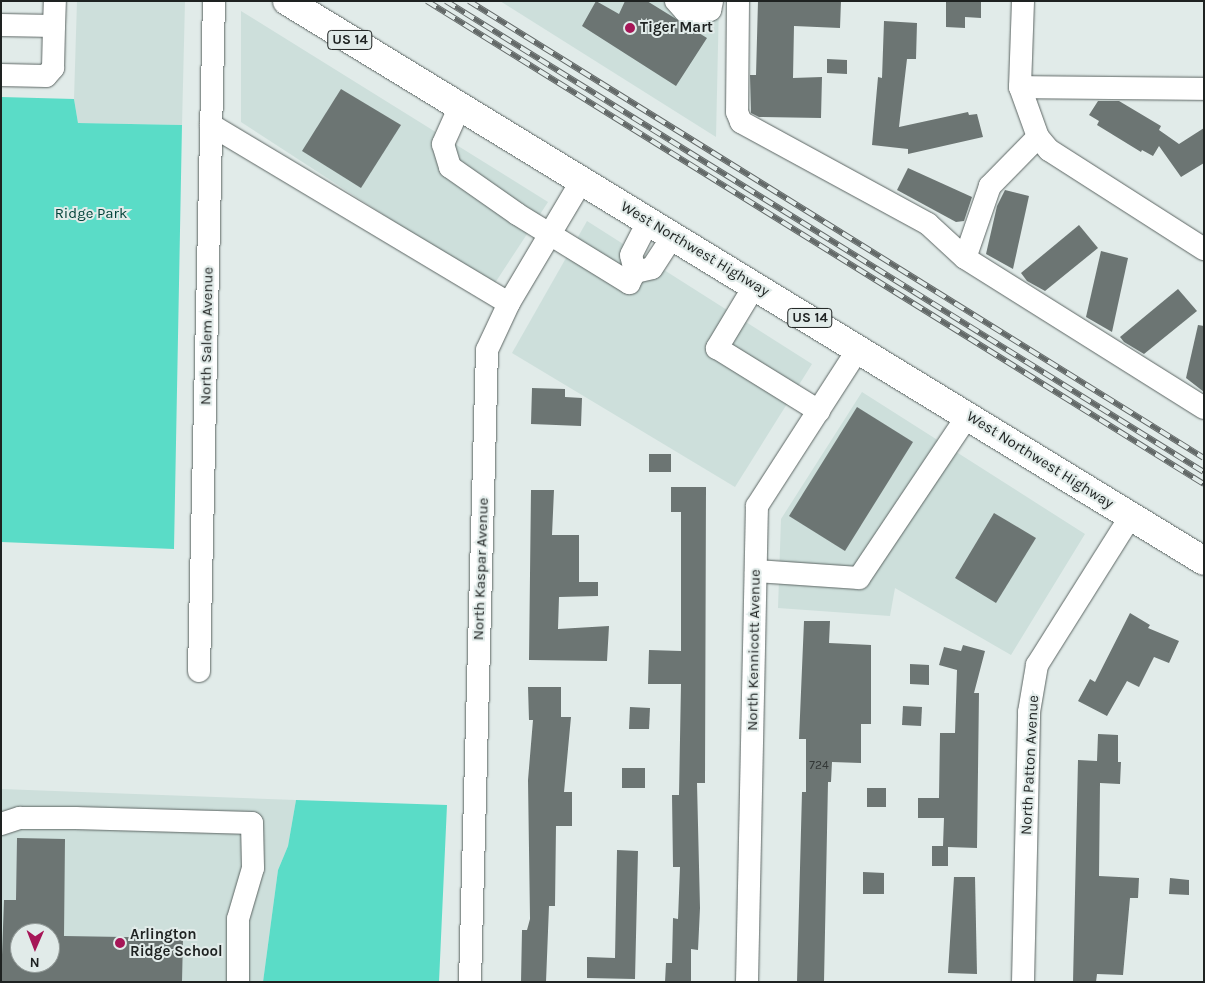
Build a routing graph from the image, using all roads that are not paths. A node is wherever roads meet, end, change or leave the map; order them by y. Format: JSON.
{"nodes":[{"id":1,"x":55,"y":1,"type":"edge"},
{"id":2,"x":214,"y":1,"type":"edge"},
{"id":3,"x":676,"y":1,"type":"edge"},
{"id":4,"x":712,"y":1,"type":"edge"},
{"id":5,"x":738,"y":1,"type":"edge"},
{"id":6,"x":1023,"y":1,"type":"edge"},
{"id":7,"x":291,"y":3,"type":"edge"},
{"id":8,"x":1,"y":25,"type":"edge"},
{"id":9,"x":54,"y":26,"type":"junction"},
{"id":10,"x":1,"y":75,"type":"edge"},
{"id":11,"x":1020,"y":87,"type":"junction"},
{"id":12,"x":1204,"y":89,"type":"edge"},
{"id":13,"x":460,"y":106,"type":"junction"},
{"id":14,"x":211,"y":125,"type":"junction"},
{"id":15,"x":1038,"y":137,"type":"junction"},
{"id":16,"x":582,"y":180,"type":"junction"},
{"id":17,"x":648,"y":221,"type":"junction"},
{"id":18,"x":550,"y":234,"type":"junction"},
{"id":19,"x":673,"y":236,"type":"junction"},
{"id":20,"x":1204,"y":249,"type":"edge"},
{"id":21,"x":965,"y":258,"type":"junction"},
{"id":22,"x":635,"y":272,"type":"junction"},
{"id":23,"x":755,"y":285,"type":"junction"},
{"id":24,"x":509,"y":303,"type":"junction"},
{"id":25,"x":859,"y":348,"type":"junction"},
{"id":26,"x":1204,"y":408,"type":"edge"},
{"id":27,"x":819,"y":411,"type":"junction"},
{"id":28,"x":968,"y":415,"type":"junction"},
{"id":29,"x":1131,"y":516,"type":"junction"},
{"id":30,"x":1204,"y":562,"type":"edge"},
{"id":31,"x":756,"y":571,"type":"junction"},
{"id":32,"x":199,"y":671,"type":"dead end"},
{"id":33,"x":1,"y":824,"type":"edge"},
{"id":34,"x":238,"y":982,"type":"edge"},
{"id":35,"x":470,"y":982,"type":"edge"},
{"id":36,"x":748,"y":982,"type":"edge"},
{"id":37,"x":1023,"y":982,"type":"edge"}],
"edges":[{"from":1,"to":9,"type":"street"},
{"from":2,"to":14,"type":"street","name":"North Salem Avenue"},
{"from":3,"to":4,"type":"street"},
{"from":5,"to":21,"type":"street"},
{"from":6,"to":11,"type":"street"},
{"from":7,"to":13,"type":"main road","name":"West Northwest Highway","number":"US 14"},
{"from":8,"to":9,"type":"street"},
{"from":9,"to":10,"type":"street"},
{"from":11,"to":12,"type":"street"},
{"from":11,"to":15,"type":"street"},
{"from":13,"to":16,"type":"main road","name":"West Northwest Highway","number":"US 14"},
{"from":13,"to":18,"type":"street"},
{"from":14,"to":24,"type":"street"},
{"from":14,"to":32,"type":"street","name":"North Salem Avenue"},
{"from":15,"to":20,"type":"street"},
{"from":15,"to":21,"type":"street"},
{"from":16,"to":17,"type":"main road","name":"West Northwest Highway","number":"US 14"},
{"from":16,"to":18,"type":"street","name":"North Kaspar Avenue"},
{"from":17,"to":19,"type":"main road","name":"West Northwest Highway","number":"US 14"},
{"from":17,"to":22,"type":"street"},
{"from":18,"to":22,"type":"street"},
{"from":18,"to":24,"type":"street","name":"North Kaspar Avenue"},
{"from":19,"to":22,"type":"street"},
{"from":19,"to":23,"type":"main road","name":"West Northwest Highway","number":"US 14"},
{"from":21,"to":26,"type":"street"},
{"from":23,"to":25,"type":"main road","name":"West Northwest Highway","number":"US 14"},
{"from":23,"to":27,"type":"street"},
{"from":24,"to":35,"type":"street","name":"North Kaspar Avenue"},
{"from":25,"to":27,"type":"street","name":"North Kennicott Avenue"},
{"from":25,"to":28,"type":"main road","name":"West Northwest Highway","number":"US 14"},
{"from":27,"to":31,"type":"street","name":"North Kennicott Avenue"},
{"from":28,"to":29,"type":"main road","name":"West Northwest Highway","number":"US 14"},
{"from":28,"to":31,"type":"street"},
{"from":29,"to":30,"type":"main road","name":"West Northwest Highway","number":"US 14"},
{"from":29,"to":37,"type":"street","name":"North Patton Avenue"},
{"from":31,"to":36,"type":"street","name":"North Kennicott Avenue"},
{"from":33,"to":34,"type":"street"}]}
